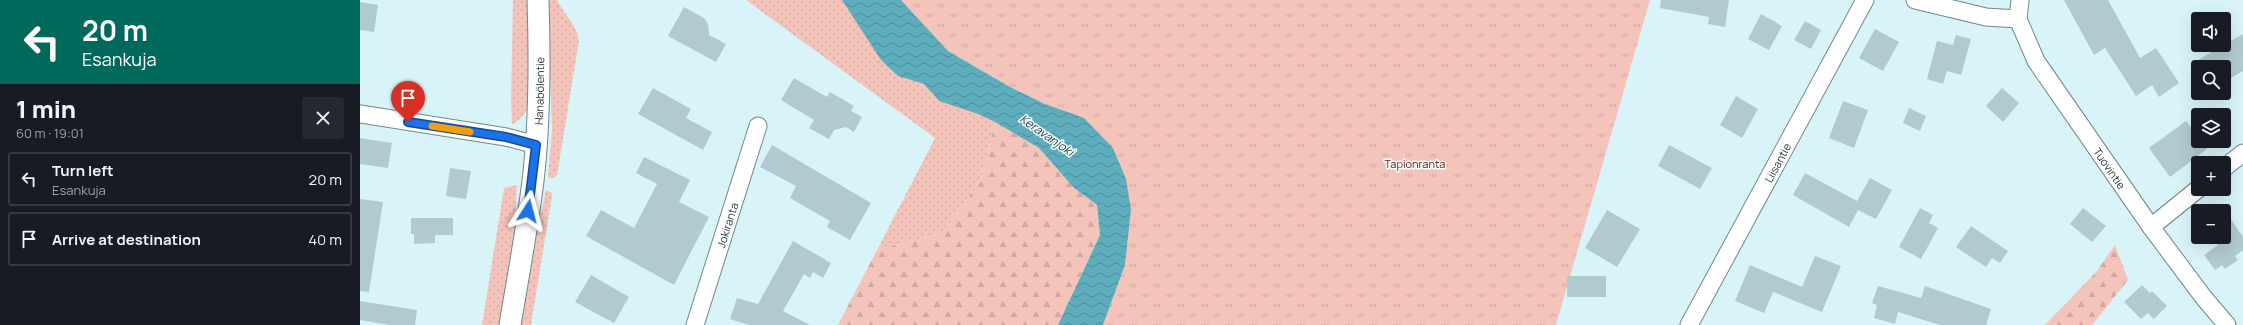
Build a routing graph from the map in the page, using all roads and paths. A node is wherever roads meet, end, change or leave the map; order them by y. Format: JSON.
{"nodes":[{"id":1,"x":538,"y":0,"type":"edge"},
{"id":2,"x":1865,"y":0,"type":"edge"},
{"id":3,"x":1915,"y":0,"type":"edge"},
{"id":4,"x":2020,"y":0,"type":"edge"},
{"id":5,"x":2018,"y":19,"type":"junction"},
{"id":6,"x":360,"y":114,"type":"edge"},
{"id":7,"x":758,"y":126,"type":"dead end"},
{"id":8,"x":536,"y":145,"type":"junction"},
{"id":9,"x":2243,"y":153,"type":"edge"},
{"id":10,"x":2231,"y":162,"type":"edge"},
{"id":11,"x":2191,"y":195,"type":"edge"},
{"id":12,"x":2151,"y":227,"type":"junction"},
{"id":13,"x":510,"y":325,"type":"edge"},
{"id":14,"x":695,"y":325,"type":"edge"},
{"id":15,"x":1689,"y":325,"type":"edge"},
{"id":16,"x":2227,"y":325,"type":"edge"}],
"edges":[{"from":1,"to":8,"type":"street","name":"Hanabölentie"},
{"from":2,"to":15,"type":"street","name":"Liisantie"},
{"from":3,"to":5,"type":"street"},
{"from":4,"to":5,"type":"street","name":"Tuovintie"},
{"from":5,"to":12,"type":"street","name":"Tuovintie"},
{"from":6,"to":8,"type":"street"},
{"from":7,"to":14,"type":"street","name":"Jokiranta"},
{"from":8,"to":13,"type":"street","name":"Hanabölentie"},
{"from":9,"to":10,"type":"street"},
{"from":11,"to":12,"type":"street"},
{"from":12,"to":16,"type":"street","name":"Tuovintie"}]}
